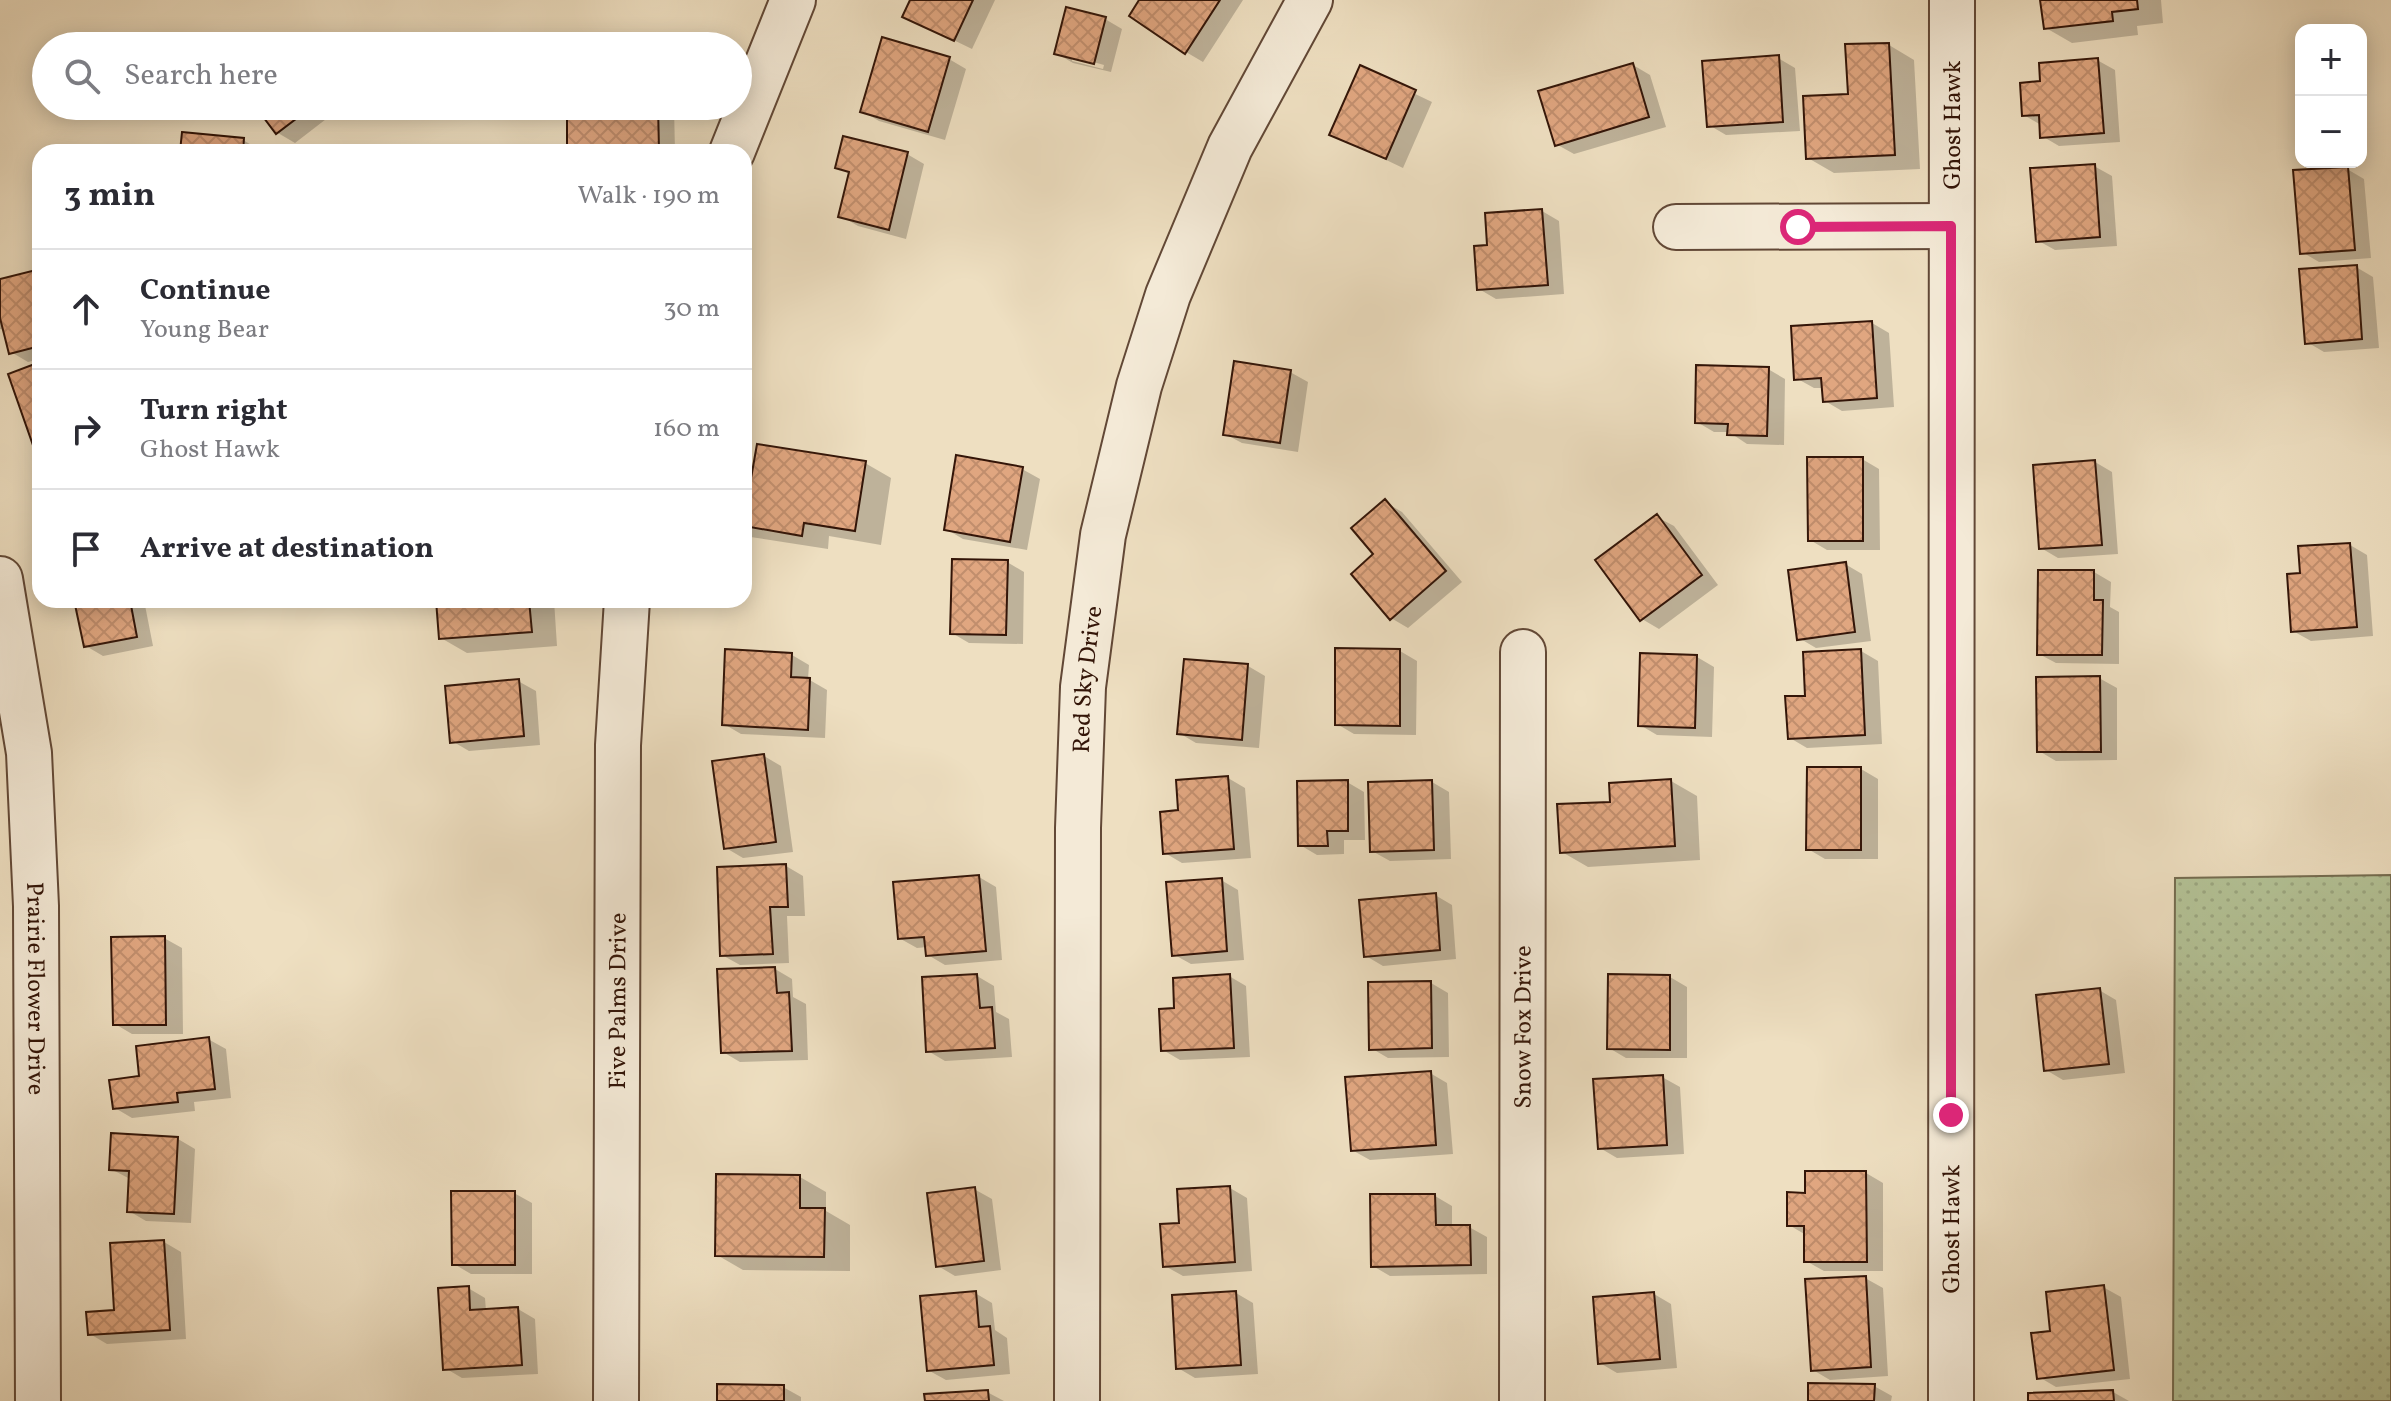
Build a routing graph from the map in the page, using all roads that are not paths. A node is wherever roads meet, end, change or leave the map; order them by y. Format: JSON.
{"nodes":[{"id":1,"x":793,"y":0,"type":"edge"},
{"id":2,"x":1310,"y":0,"type":"edge"},
{"id":3,"x":1952,"y":0,"type":"edge"},
{"id":4,"x":752,"y":102,"type":"edge"},
{"id":5,"x":745,"y":120,"type":"edge"},
{"id":6,"x":735,"y":144,"type":"edge"},
{"id":7,"x":1951,"y":226,"type":"junction"},
{"id":8,"x":1676,"y":227,"type":"dead end"},
{"id":9,"x":0,"y":579,"type":"edge"},
{"id":10,"x":627,"y":608,"type":"edge"},
{"id":11,"x":1523,"y":652,"type":"dead end"},
{"id":12,"x":38,"y":1401,"type":"edge"},
{"id":13,"x":616,"y":1401,"type":"edge"},
{"id":14,"x":1077,"y":1401,"type":"edge"},
{"id":15,"x":1522,"y":1401,"type":"edge"},
{"id":16,"x":1951,"y":1401,"type":"edge"}],
"edges":[{"from":1,"to":4,"type":"street"},
{"from":2,"to":14,"type":"street","name":"Red Sky Drive"},
{"from":3,"to":7,"type":"street","name":"Ghost Hawk"},
{"from":5,"to":6,"type":"street"},
{"from":7,"to":8,"type":"street"},
{"from":7,"to":16,"type":"street","name":"Ghost Hawk"},
{"from":9,"to":12,"type":"street","name":"Prairie Flower Drive"},
{"from":10,"to":13,"type":"street","name":"Five Palms Drive"},
{"from":11,"to":15,"type":"street","name":"Snow Fox Drive"}]}
